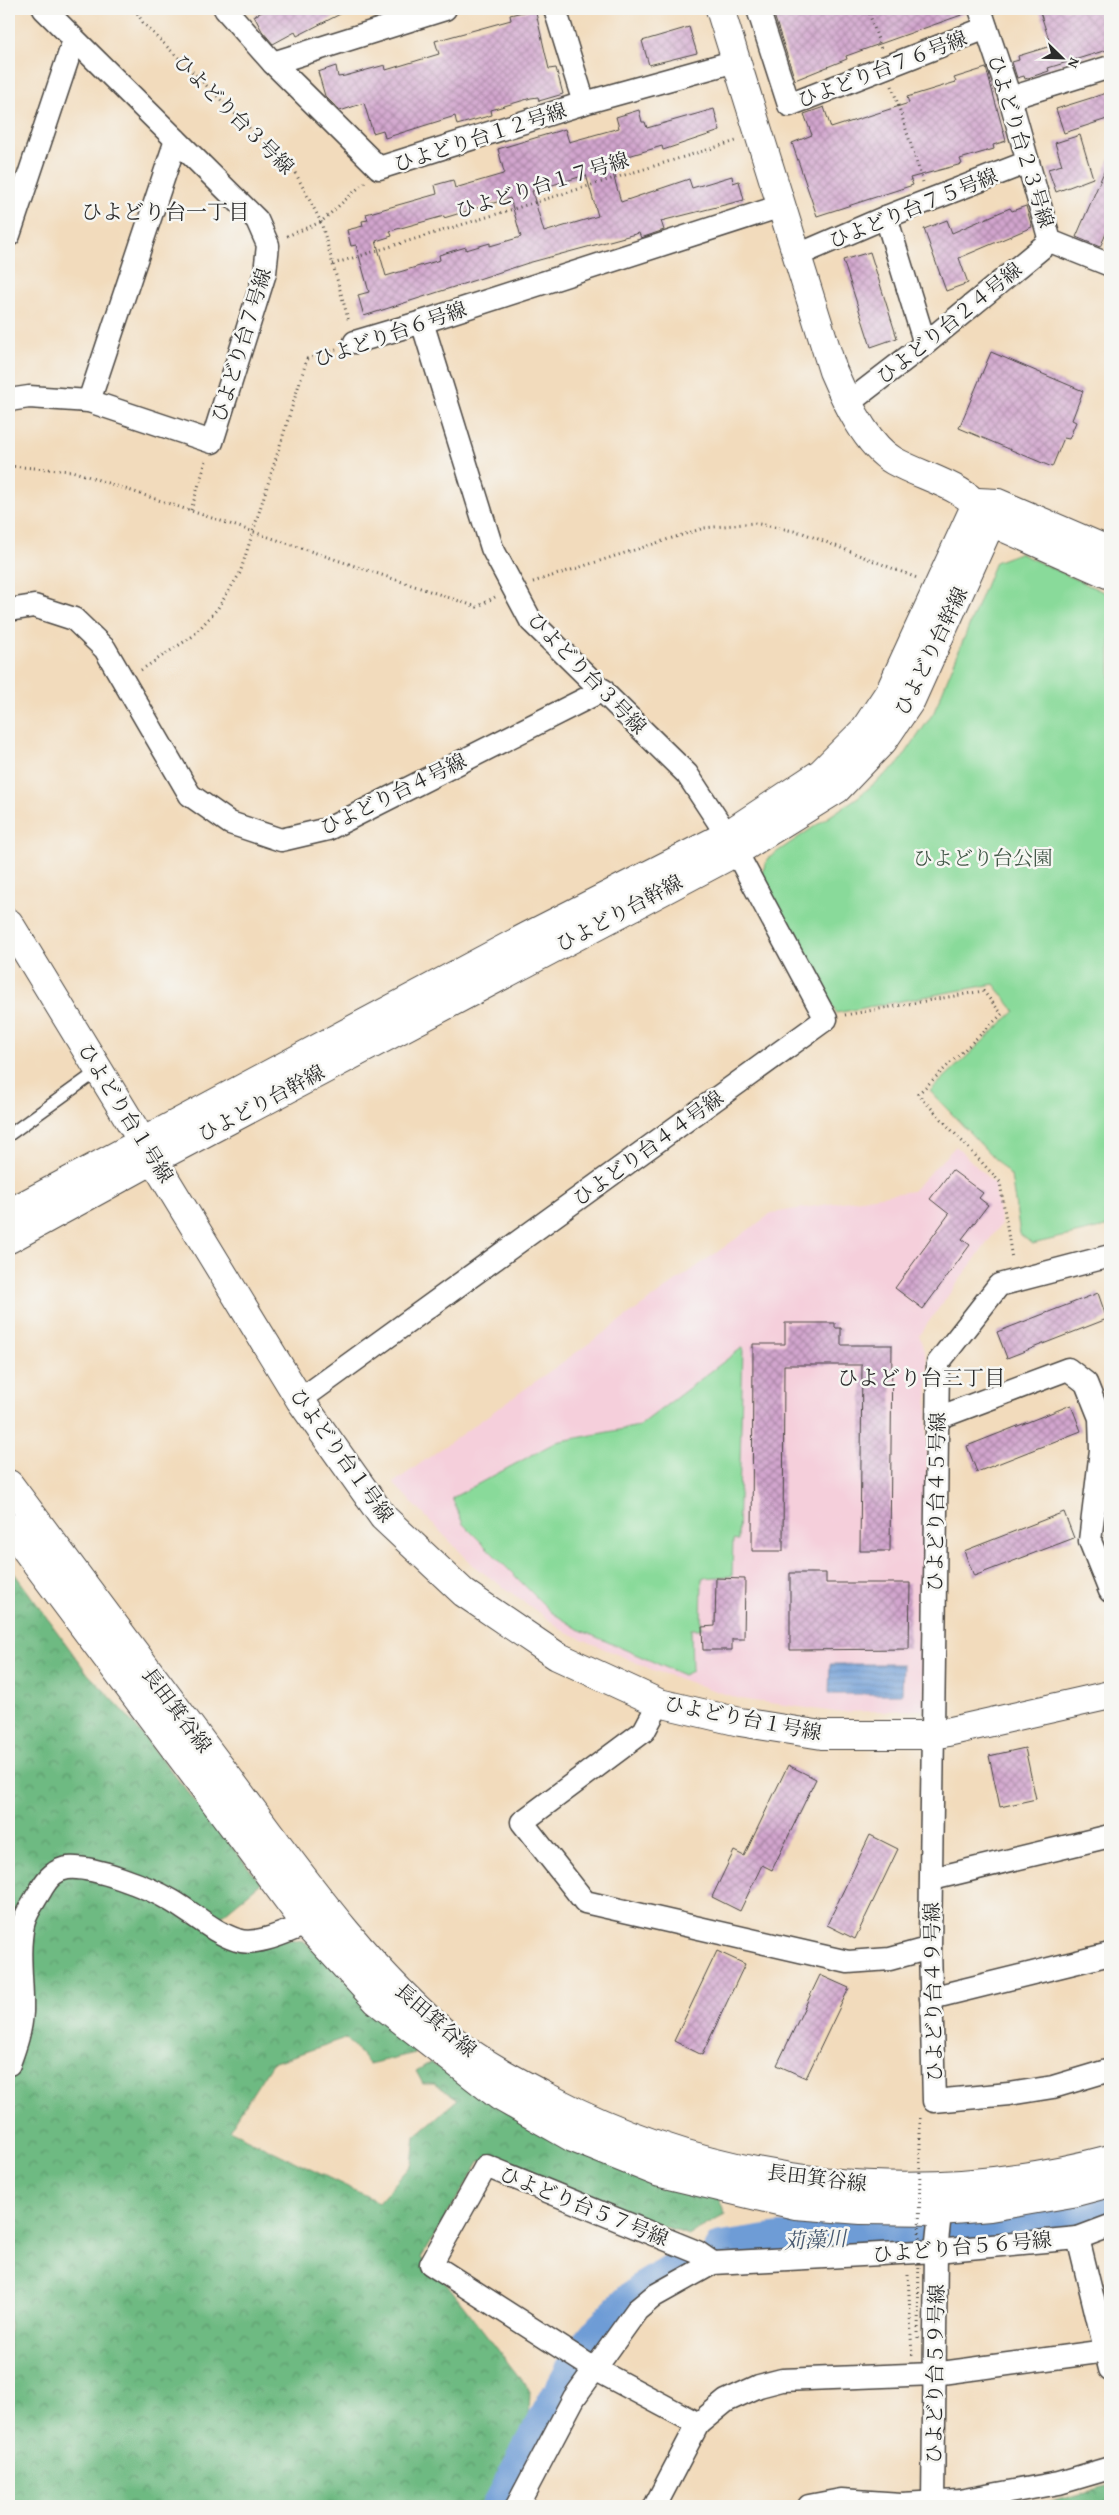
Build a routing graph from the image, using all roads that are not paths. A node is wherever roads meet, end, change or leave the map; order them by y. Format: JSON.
{"nodes":[{"id":1,"x":44,"y":9,"type":"edge"},
{"id":2,"x":225,"y":9,"type":"edge"},
{"id":3,"x":445,"y":9,"type":"edge"},
{"id":4,"x":555,"y":9,"type":"edge"},
{"id":5,"x":720,"y":9,"type":"edge"},
{"id":6,"x":758,"y":9,"type":"edge"},
{"id":7,"x":983,"y":18,"type":"edge"},
{"id":8,"x":74,"y":40,"type":"junction"},
{"id":9,"x":736,"y":61,"type":"junction"},
{"id":10,"x":273,"y":63,"type":"junction"},
{"id":11,"x":1110,"y":67,"type":"edge"},
{"id":12,"x":1010,"y":98,"type":"junction"},
{"id":13,"x":584,"y":104,"type":"junction"},
{"id":14,"x":176,"y":140,"type":"junction"},
{"id":15,"x":1028,"y":162,"type":"junction"},
{"id":16,"x":782,"y":206,"type":"junction"},
{"id":17,"x":886,"y":217,"type":"junction"},
{"id":18,"x":9,"y":235,"type":"edge"},
{"id":19,"x":1050,"y":241,"type":"junction"},
{"id":20,"x":798,"y":255,"type":"junction"},
{"id":21,"x":1109,"y":261,"type":"edge"},
{"id":22,"x":422,"y":322,"type":"junction"},
{"id":23,"x":355,"y":342,"type":"road end"},
{"id":24,"x":925,"y":344,"type":"junction"},
{"id":25,"x":9,"y":400,"type":"edge"},
{"id":26,"x":89,"y":401,"type":"junction"},
{"id":27,"x":847,"y":404,"type":"junction"},
{"id":28,"x":989,"y":509,"type":"junction"},
{"id":29,"x":1110,"y":551,"type":"edge"},
{"id":30,"x":1110,"y":575,"type":"edge"},
{"id":31,"x":9,"y":610,"type":"edge"},
{"id":32,"x":603,"y":690,"type":"junction"},
{"id":33,"x":731,"y":843,"type":"junction"},
{"id":34,"x":9,"y":922,"type":"edge"},
{"id":35,"x":99,"y":1070,"type":"junction"},
{"id":36,"x":9,"y":1135,"type":"edge"},
{"id":37,"x":149,"y":1151,"type":"junction"},
{"id":38,"x":9,"y":1213,"type":"edge"},
{"id":39,"x":9,"y":1239,"type":"edge"},
{"id":40,"x":1110,"y":1256,"type":"edge"},
{"id":41,"x":300,"y":1400,"type":"junction"},
{"id":42,"x":938,"y":1418,"type":"junction"},
{"id":43,"x":9,"y":1484,"type":"edge"},
{"id":44,"x":9,"y":1527,"type":"edge"},
{"id":45,"x":1110,"y":1591,"type":"edge"},
{"id":46,"x":1110,"y":1695,"type":"edge"},
{"id":47,"x":659,"y":1703,"type":"junction"},
{"id":48,"x":934,"y":1735,"type":"junction"},
{"id":49,"x":1110,"y":1836,"type":"edge"},
{"id":50,"x":932,"y":1879,"type":"junction"},
{"id":51,"x":306,"y":1924,"type":"junction"},
{"id":52,"x":930,"y":1948,"type":"junction"},
{"id":53,"x":1110,"y":1954,"type":"edge"},
{"id":54,"x":931,"y":1998,"type":"junction"},
{"id":55,"x":9,"y":2064,"type":"edge"},
{"id":56,"x":1110,"y":2070,"type":"edge"},
{"id":57,"x":1110,"y":2159,"type":"edge"},
{"id":58,"x":1110,"y":2183,"type":"edge"},
{"id":59,"x":942,"y":2199,"type":"junction"},
{"id":60,"x":1110,"y":2226,"type":"edge"},
{"id":61,"x":1078,"y":2238,"type":"junction"},
{"id":62,"x":936,"y":2251,"type":"junction"},
{"id":63,"x":713,"y":2263,"type":"junction"},
{"id":64,"x":1103,"y":2310,"type":"edge"},
{"id":65,"x":1108,"y":2360,"type":"edge"},
{"id":66,"x":593,"y":2368,"type":"junction"},
{"id":67,"x":934,"y":2374,"type":"junction"},
{"id":68,"x":698,"y":2424,"type":"junction"},
{"id":69,"x":1110,"y":2468,"type":"edge"},
{"id":70,"x":933,"y":2501,"type":"junction"},
{"id":71,"x":901,"y":2505,"type":"edge"},
{"id":72,"x":517,"y":2506,"type":"edge"},
{"id":73,"x":655,"y":2506,"type":"edge"},
{"id":74,"x":810,"y":2506,"type":"edge"}],
"edges":[{"from":1,"to":8,"type":"street","name":"ひよどり台７号線"},
{"from":2,"to":10,"type":"street","name":"ひよどり台１２号線"},
{"from":3,"to":10,"type":"street"},
{"from":4,"to":13,"type":"street"},
{"from":5,"to":9,"type":"street"},
{"from":6,"to":7,"type":"street","name":"ひよどり台７６号線"},
{"from":7,"to":12,"type":"street","name":"ひよどり台２３号線"},
{"from":8,"to":14,"type":"street","name":"ひよどり台７号線"},
{"from":8,"to":18,"type":"street"},
{"from":9,"to":13,"type":"street","name":"ひよどり台１２号線"},
{"from":9,"to":16,"type":"street"},
{"from":10,"to":13,"type":"street","name":"ひよどり台１２号線"},
{"from":11,"to":12,"type":"street"},
{"from":12,"to":15,"type":"street","name":"ひよどり台２３号線"},
{"from":14,"to":26,"type":"street"},
{"from":14,"to":26,"type":"street","name":"ひよどり台７号線"},
{"from":15,"to":17,"type":"street","name":"ひよどり台７５号線"},
{"from":15,"to":19,"type":"street","name":"ひよどり台２３号線"},
{"from":16,"to":20,"type":"street"},
{"from":16,"to":22,"type":"street","name":"ひよどり台６号線"},
{"from":17,"to":20,"type":"street","name":"ひよどり台７５号線"},
{"from":17,"to":24,"type":"street"},
{"from":19,"to":21,"type":"street","name":"ひよどり台２３号線"},
{"from":19,"to":24,"type":"street","name":"ひよどり台２４号線"},
{"from":20,"to":27,"type":"street"},
{"from":22,"to":23,"type":"street","name":"ひよどり台６号線"},
{"from":22,"to":32,"type":"street","name":"ひよどり台３号線"},
{"from":24,"to":27,"type":"street","name":"ひよどり台２４号線"},
{"from":25,"to":26,"type":"street","name":"ひよどり台７号線"},
{"from":27,"to":28,"type":"street"},
{"from":28,"to":29,"type":"street"},
{"from":28,"to":30,"type":"street"},
{"from":28,"to":33,"type":"street","name":"ひよどり台幹線"},
{"from":31,"to":32,"type":"street","name":"ひよどり台４号線"},
{"from":32,"to":33,"type":"street","name":"ひよどり台３号線"},
{"from":33,"to":37,"type":"street","name":"ひよどり台幹線"},
{"from":33,"to":41,"type":"street","name":"ひよどり台４４号線"},
{"from":34,"to":35,"type":"street","name":"ひよどり台１号線"},
{"from":35,"to":36,"type":"lane"},
{"from":35,"to":37,"type":"street","name":"ひよどり台１号線"},
{"from":37,"to":38,"type":"street","name":"ひよどり台幹線"},
{"from":37,"to":39,"type":"street","name":"ひよどり台幹線"},
{"from":37,"to":41,"type":"street","name":"ひよどり台１号線"},
{"from":40,"to":42,"type":"street","name":"ひよどり台４５号線"},
{"from":41,"to":47,"type":"street","name":"ひよどり台１号線"},
{"from":42,"to":45,"type":"street"},
{"from":42,"to":48,"type":"street","name":"ひよどり台４５号線"},
{"from":43,"to":59,"type":"street","name":"長田箕谷線"},
{"from":44,"to":51,"type":"street","name":"長田箕谷線"},
{"from":46,"to":48,"type":"street","name":"ひよどり台１号線"},
{"from":47,"to":48,"type":"street","name":"ひよどり台１号線"},
{"from":47,"to":52,"type":"street"},
{"from":48,"to":50,"type":"street","name":"ひよどり台４９号線"},
{"from":49,"to":50,"type":"street"},
{"from":50,"to":52,"type":"street","name":"ひよどり台４９号線"},
{"from":51,"to":55,"type":"street"},
{"from":51,"to":59,"type":"street","name":"長田箕谷線"},
{"from":52,"to":54,"type":"street","name":"ひよどり台４９号線"},
{"from":53,"to":54,"type":"street"},
{"from":54,"to":56,"type":"street","name":"ひよどり台４９号線"},
{"from":57,"to":59,"type":"street","name":"長田箕谷線"},
{"from":58,"to":59,"type":"street","name":"長田箕谷線"},
{"from":59,"to":62,"type":"street","name":"ひよどり台５９号線"},
{"from":60,"to":61,"type":"street","name":"ひよどり台５６号線"},
{"from":61,"to":62,"type":"street","name":"ひよどり台５６号線"},
{"from":61,"to":64,"type":"street"},
{"from":62,"to":63,"type":"street","name":"ひよどり台５６号線"},
{"from":62,"to":67,"type":"street","name":"ひよどり台５９号線"},
{"from":63,"to":66,"type":"street","name":"ひよどり台５６号線"},
{"from":63,"to":66,"type":"street","name":"ひよどり台５７号線"},
{"from":64,"to":65,"type":"street"},
{"from":65,"to":67,"type":"street"},
{"from":66,"to":68,"type":"street"},
{"from":66,"to":72,"type":"street","name":"ひよどり台５６号線"},
{"from":67,"to":68,"type":"street"},
{"from":67,"to":70,"type":"street","name":"ひよどり台５９号線"},
{"from":68,"to":73,"type":"street"},
{"from":69,"to":70,"type":"street"},
{"from":70,"to":71,"type":"street"},
{"from":71,"to":74,"type":"street"}]}
